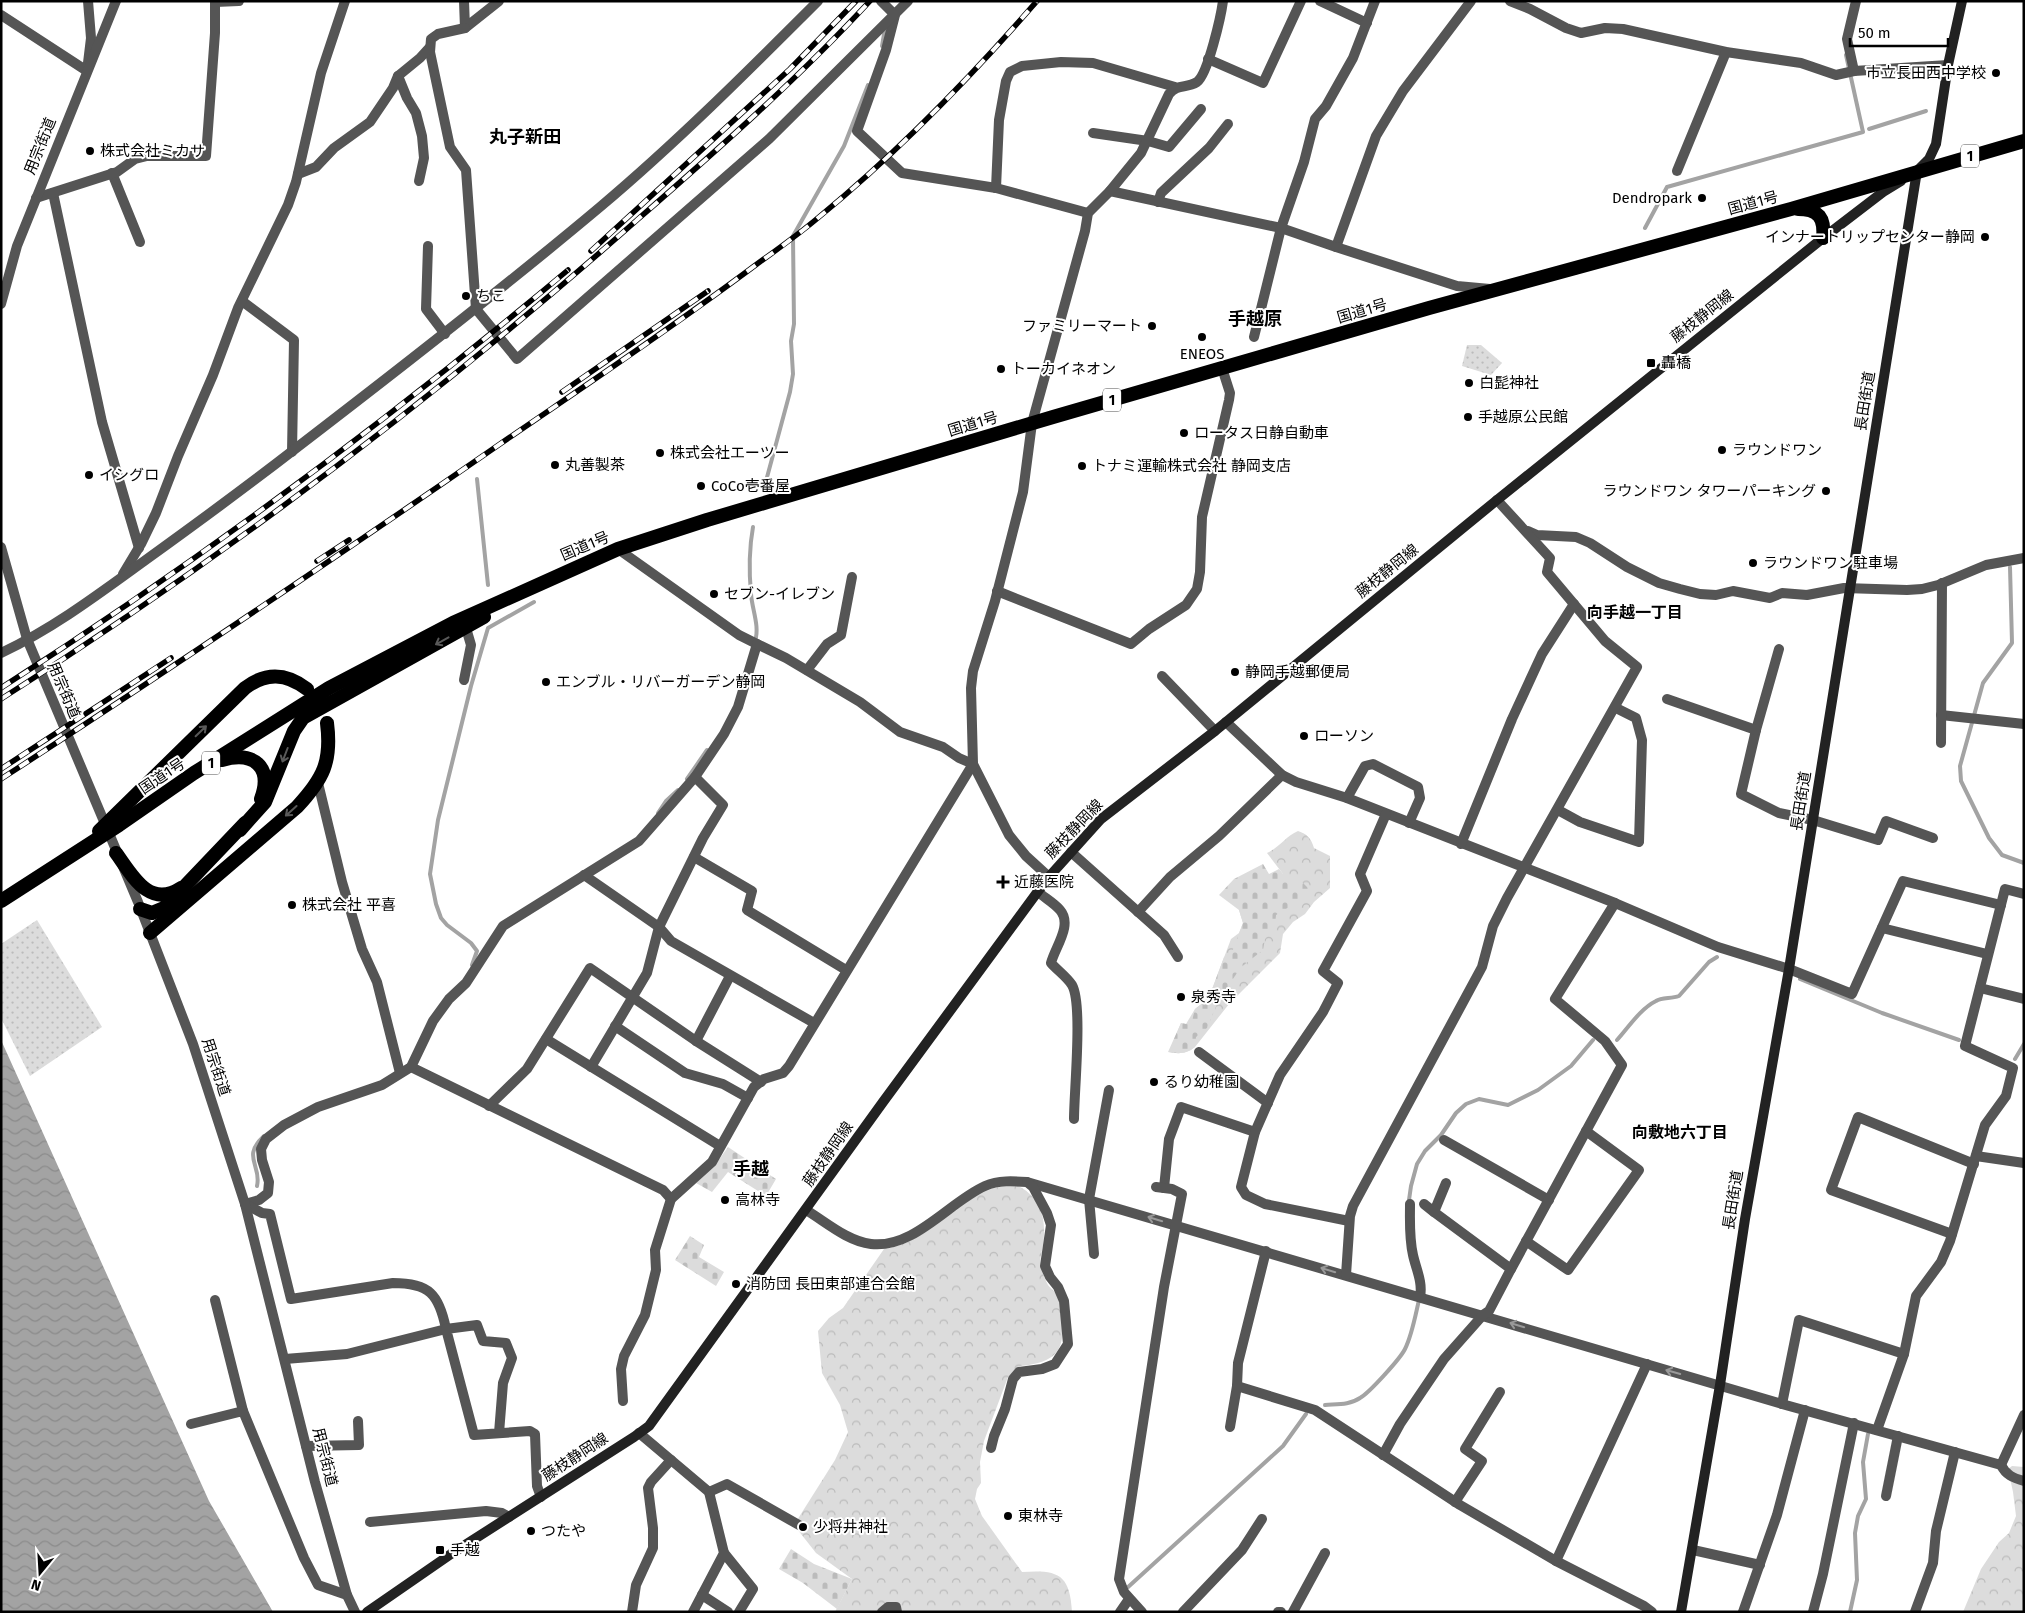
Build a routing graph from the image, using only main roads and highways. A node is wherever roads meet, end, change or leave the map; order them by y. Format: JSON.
{"nodes":[{"id":1,"x":1962,"y":1,"type":"edge"},
{"id":2,"x":2024,"y":141,"type":"edge"},
{"id":3,"x":1917,"y":171,"type":"junction"},
{"id":4,"x":1792,"y":209,"type":"junction"},
{"id":5,"x":1823,"y":238,"type":"junction"},
{"id":6,"x":529,"y":588,"type":"junction"},
{"id":7,"x":307,"y":689,"type":"dead end"},
{"id":8,"x":331,"y":694,"type":"junction"},
{"id":9,"x":307,"y":709,"type":"junction"},
{"id":10,"x":327,"y":723,"type":"dead end"},
{"id":11,"x":211,"y":763,"type":"junction"},
{"id":12,"x":117,"y":820,"type":"junction"},
{"id":13,"x":240,"y":830,"type":"junction"},
{"id":14,"x":116,"y":854,"type":"road end"},
{"id":15,"x":195,"y":877,"type":"junction"},
{"id":16,"x":1,"y":901,"type":"edge"},
{"id":17,"x":140,"y":909,"type":"road end"},
{"id":18,"x":150,"y":933,"type":"road end"},
{"id":19,"x":367,"y":1612,"type":"edge"},
{"id":20,"x":1681,"y":1612,"type":"edge"}],
"edges":[{"from":1,"to":3,"type":"main road","name":"長田街道"},
{"from":2,"to":3,"type":"highway","name":"国道1号","number":"1"},
{"from":3,"to":4,"type":"highway","name":"国道1号","number":"1"},
{"from":3,"to":5,"type":"main road","name":"藤枝静岡線"},
{"from":3,"to":20,"type":"main road","name":"長田街道"},
{"from":4,"to":5,"type":"highway"},
{"from":4,"to":6,"type":"highway","name":"国道1号","number":"1"},
{"from":5,"to":19,"type":"main road","name":"藤枝静岡線"},
{"from":6,"to":8,"type":"highway","one_way":true},
{"from":6,"to":8,"type":"highway","name":"国道1号","number":"1"},
{"from":12,"to":7,"type":"highway","one_way":true},
{"from":8,"to":9,"type":"highway","name":"国道1号"},
{"from":9,"to":11,"type":"highway","name":"国道1号","number":"1"},
{"from":9,"to":13,"type":"highway","one_way":true},
{"from":10,"to":18,"type":"highway","one_way":true},
{"from":11,"to":12,"type":"highway","name":"国道1号","number":"1"},
{"from":11,"to":13,"type":"highway"},
{"from":12,"to":16,"type":"highway","name":"国道1号","number":"1"},
{"from":13,"to":15,"type":"highway"},
{"from":14,"to":15,"type":"highway"},
{"from":15,"to":17,"type":"highway"}]}
